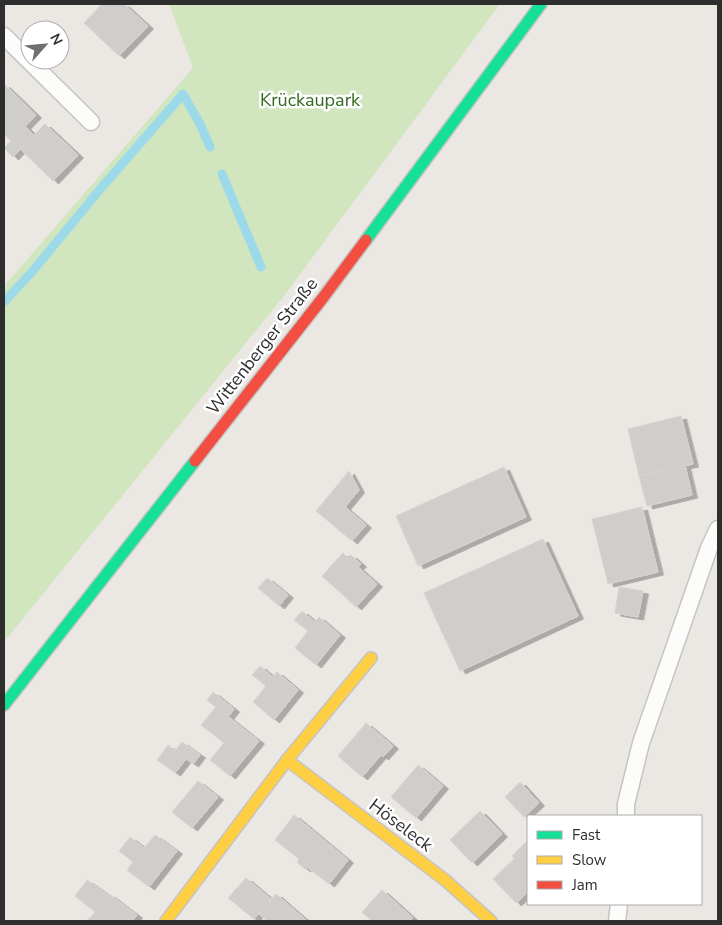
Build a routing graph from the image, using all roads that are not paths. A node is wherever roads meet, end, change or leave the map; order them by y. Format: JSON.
{"nodes":[{"id":1,"x":540,"y":4,"type":"edge"},
{"id":2,"x":4,"y":36,"type":"edge"},
{"id":3,"x":91,"y":122,"type":"dead end"},
{"id":4,"x":718,"y":528,"type":"edge"},
{"id":5,"x":372,"y":658,"type":"dead end"},
{"id":6,"x":4,"y":705,"type":"edge"},
{"id":7,"x":286,"y":760,"type":"junction"},
{"id":8,"x":626,"y":815,"type":"edge"},
{"id":9,"x":619,"y":905,"type":"edge"},
{"id":10,"x":166,"y":921,"type":"edge"},
{"id":11,"x":491,"y":921,"type":"edge"},
{"id":12,"x":618,"y":921,"type":"edge"}],
"edges":[{"from":1,"to":6,"type":"main road","name":"Wittenberger Straße"},
{"from":2,"to":3,"type":"lane"},
{"from":4,"to":8,"type":"lane"},
{"from":5,"to":7,"type":"main road"},
{"from":7,"to":10,"type":"main road"},
{"from":7,"to":11,"type":"main road","name":"Höseleck"},
{"from":9,"to":12,"type":"lane"}]}
